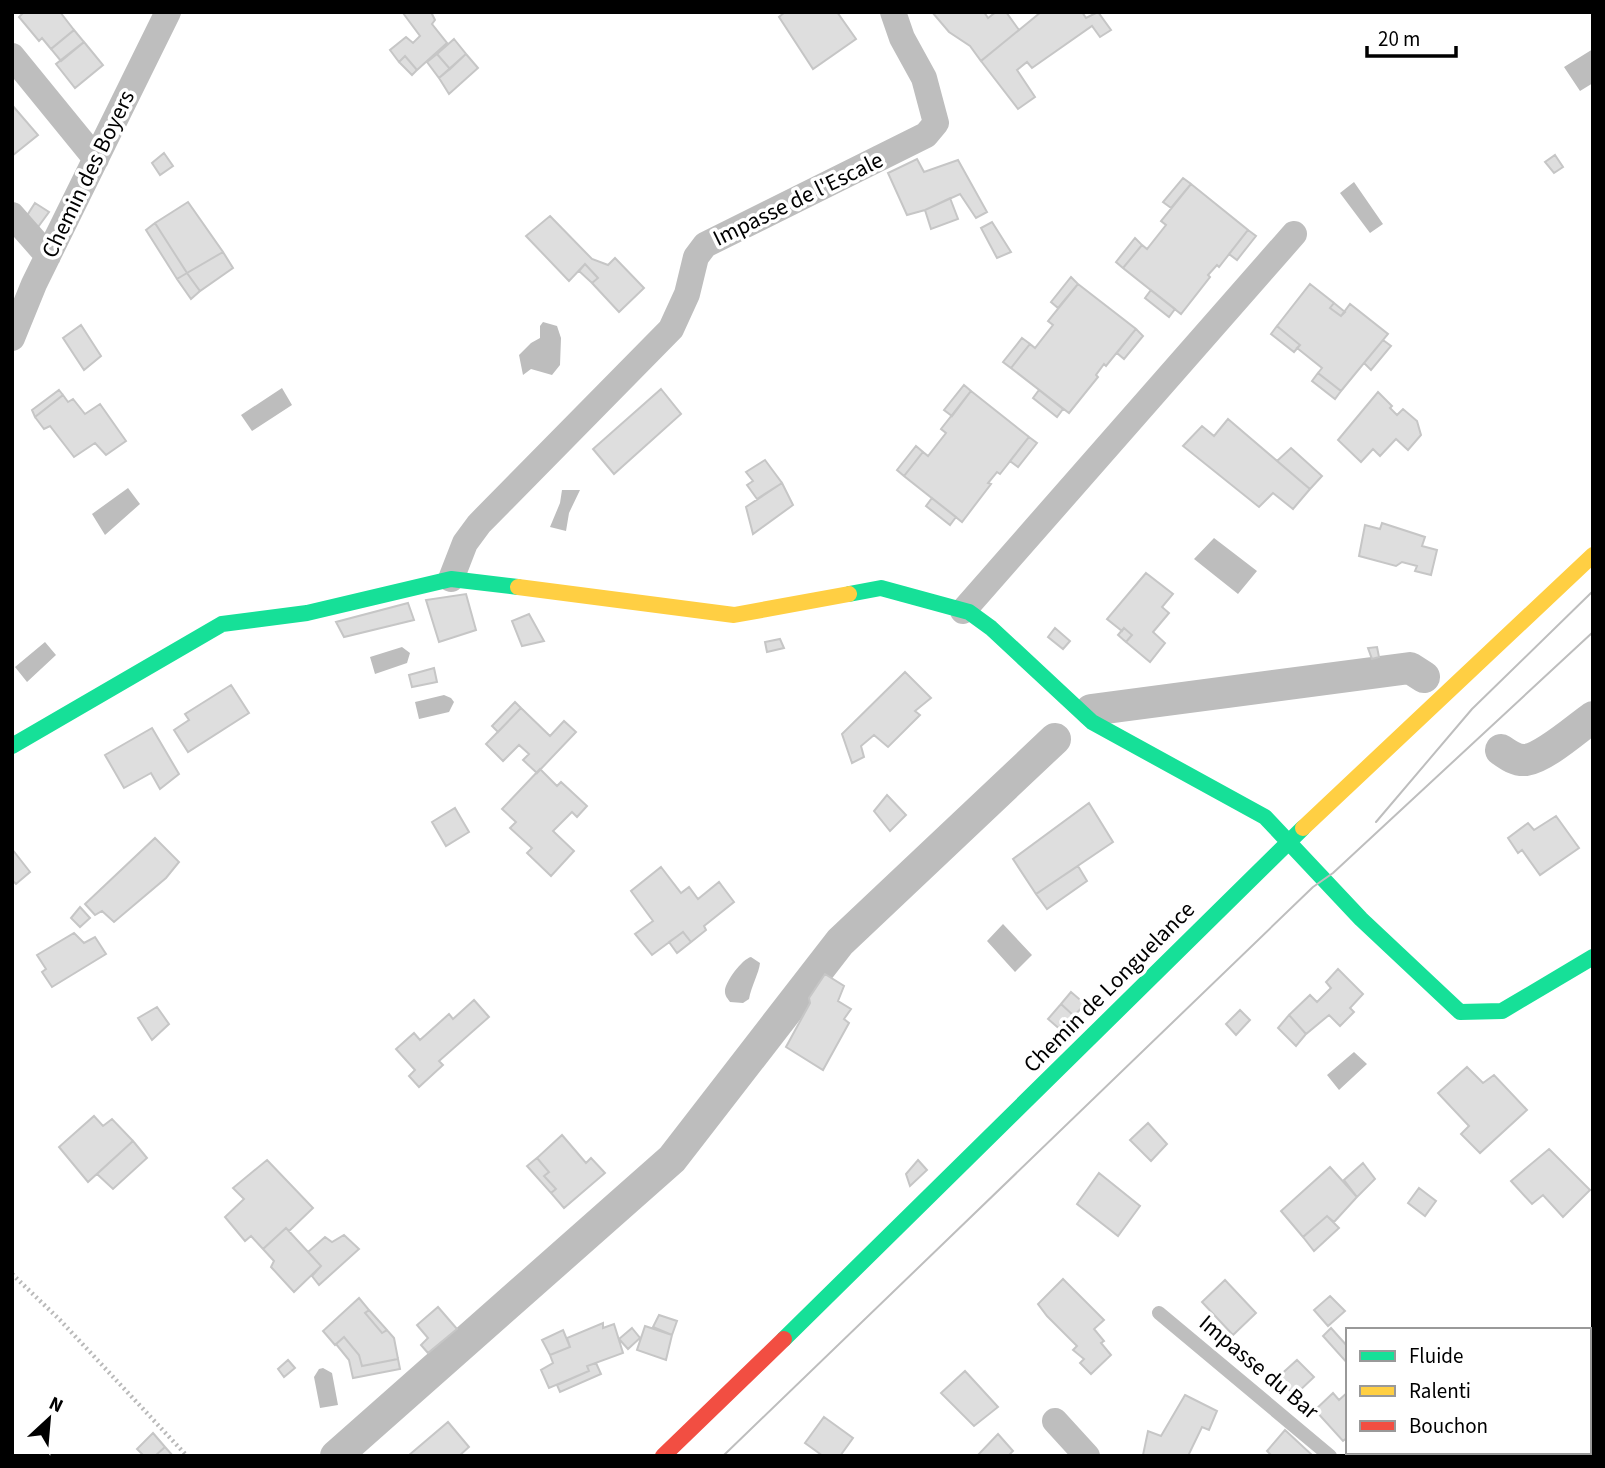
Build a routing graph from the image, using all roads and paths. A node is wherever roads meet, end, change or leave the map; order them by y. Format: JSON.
{"nodes":[{"id":1,"x":168,"y":12,"type":"edge"},
{"id":2,"x":893,"y":12,"type":"edge"},
{"id":3,"x":12,"y":56,"type":"edge"},
{"id":4,"x":96,"y":159,"type":"junction"},
{"id":5,"x":12,"y":215,"type":"edge"},
{"id":6,"x":1294,"y":234,"type":"dead end"},
{"id":7,"x":48,"y":256,"type":"junction"},
{"id":8,"x":12,"y":338,"type":"edge"},
{"id":9,"x":1593,"y":555,"type":"edge"},
{"id":10,"x":451,"y":579,"type":"junction"},
{"id":11,"x":962,"y":611,"type":"junction"},
{"id":12,"x":12,"y":746,"type":"edge"},
{"id":13,"x":1288,"y":842,"type":"junction"},
{"id":14,"x":1593,"y":957,"type":"edge"},
{"id":15,"x":12,"y":1274,"type":"edge"},
{"id":16,"x":1159,"y":1313,"type":"dead end"},
{"id":17,"x":1055,"y":1422,"type":"dead end"},
{"id":18,"x":187,"y":1456,"type":"edge"},
{"id":19,"x":663,"y":1456,"type":"edge"},
{"id":20,"x":1087,"y":1456,"type":"edge"},
{"id":21,"x":1330,"y":1456,"type":"edge"}],
"edges":[{"from":1,"to":4,"type":"street","name":"Chemin des Boyers"},
{"from":2,"to":10,"type":"street","name":"Impasse de l'Escale"},
{"from":3,"to":4,"type":"street"},
{"from":4,"to":7,"type":"street","name":"Chemin des Boyers"},
{"from":5,"to":7,"type":"street"},
{"from":6,"to":11,"type":"street"},
{"from":7,"to":8,"type":"street","name":"Chemin des Boyers"},
{"from":9,"to":13,"type":"street","name":"Chemin de Longuelance"},
{"from":10,"to":11,"type":"street"},
{"from":10,"to":12,"type":"street"},
{"from":11,"to":13,"type":"street"},
{"from":13,"to":14,"type":"street"},
{"from":13,"to":19,"type":"street","name":"Chemin de Longuelance"},
{"from":15,"to":18,"type":"path"},
{"from":16,"to":21,"type":"lane","name":"Impasse du Bar"},
{"from":17,"to":20,"type":"street"}]}
